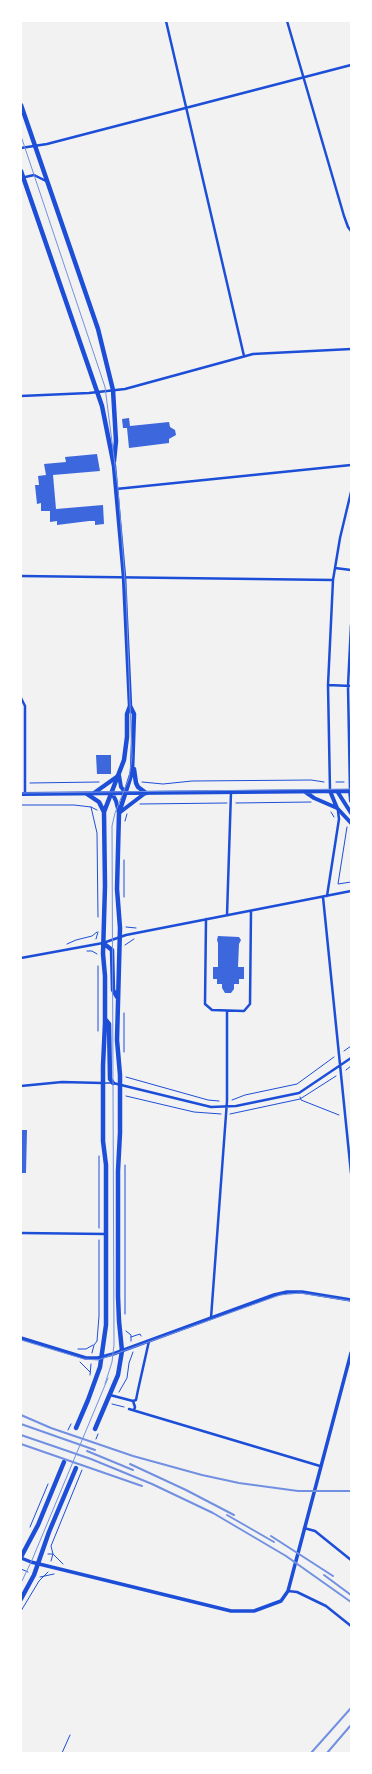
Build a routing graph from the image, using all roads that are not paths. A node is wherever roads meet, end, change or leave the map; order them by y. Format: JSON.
{"nodes":[{"id":1,"x":166,"y":21,"type":"edge"},
{"id":2,"x":287,"y":21,"type":"edge"},
{"id":3,"x":351,"y":64,"type":"edge"},
{"id":4,"x":304,"y":76,"type":"junction"},
{"id":5,"x":21,"y":105,"type":"edge"},
{"id":6,"x":187,"y":108,"type":"junction"},
{"id":7,"x":35,"y":147,"type":"junction"},
{"id":8,"x":21,"y":148,"type":"edge"},
{"id":9,"x":21,"y":171,"type":"edge"},
{"id":10,"x":22,"y":177,"type":"edge"},
{"id":11,"x":48,"y":182,"type":"junction"},
{"id":12,"x":351,"y":230,"type":"edge"},
{"id":13,"x":351,"y":349,"type":"edge"},
{"id":14,"x":244,"y":356,"type":"junction"},
{"id":15,"x":113,"y":390,"type":"junction"},
{"id":16,"x":98,"y":392,"type":"junction"},
{"id":17,"x":21,"y":396,"type":"edge"},
{"id":18,"x":351,"y":465,"type":"edge"},
{"id":19,"x":114,"y":466,"type":"junction"},
{"id":20,"x":116,"y":489,"type":"junction"},
{"id":21,"x":351,"y":492,"type":"edge"},
{"id":22,"x":335,"y":568,"type":"junction"},
{"id":23,"x":351,"y":570,"type":"edge"},
{"id":24,"x":21,"y":576,"type":"edge"},
{"id":25,"x":124,"y":577,"type":"junction"},
{"id":26,"x":333,"y":580,"type":"junction"},
{"id":27,"x":351,"y":625,"type":"edge"},
{"id":28,"x":328,"y":685,"type":"junction"},
{"id":29,"x":350,"y":686,"type":"edge"},
{"id":30,"x":21,"y":698,"type":"edge"},
{"id":31,"x":130,"y":706,"type":"junction"},
{"id":32,"x":133,"y":765,"type":"junction"},
{"id":33,"x":119,"y":775,"type":"junction"},
{"id":34,"x":304,"y":791,"type":"junction"},
{"id":35,"x":330,"y":791,"type":"junction"},
{"id":36,"x":338,"y":791,"type":"junction"},
{"id":37,"x":351,"y":791,"type":"edge"},
{"id":38,"x":231,"y":792,"type":"junction"},
{"id":39,"x":126,"y":793,"type":"junction"},
{"id":40,"x":145,"y":793,"type":"junction"},
{"id":41,"x":23,"y":794,"type":"edge"},
{"id":42,"x":87,"y":794,"type":"junction"},
{"id":43,"x":94,"y":794,"type":"junction"},
{"id":44,"x":112,"y":794,"type":"junction"},
{"id":45,"x":351,"y":801,"type":"edge"},
{"id":46,"x":338,"y":808,"type":"junction"},
{"id":47,"x":104,"y":812,"type":"junction"},
{"id":48,"x":119,"y":813,"type":"junction"},
{"id":49,"x":351,"y":813,"type":"edge"},
{"id":50,"x":349,"y":824,"type":"edge"},
{"id":51,"x":351,"y":891,"type":"edge"},
{"id":52,"x":327,"y":896,"type":"junction"},
{"id":53,"x":322,"y":897,"type":"junction"},
{"id":54,"x":251,"y":911,"type":"junction"},
{"id":55,"x":227,"y":915,"type":"junction"},
{"id":56,"x":206,"y":919,"type":"junction"},
{"id":57,"x":119,"y":938,"type":"junction"},
{"id":58,"x":103,"y":943,"type":"junction"},
{"id":59,"x":21,"y":958,"type":"edge"},
{"id":60,"x":117,"y":998,"type":"junction"},
{"id":61,"x":227,"y":1011,"type":"junction"},
{"id":62,"x":105,"y":1018,"type":"junction"},
{"id":63,"x":351,"y":1058,"type":"edge"},
{"id":64,"x":339,"y":1066,"type":"junction"},
{"id":65,"x":103,"y":1083,"type":"junction"},
{"id":66,"x":113,"y":1083,"type":"junction"},
{"id":67,"x":120,"y":1084,"type":"junction"},
{"id":68,"x":21,"y":1086,"type":"edge"},
{"id":69,"x":226,"y":1107,"type":"junction"},
{"id":70,"x":351,"y":1173,"type":"edge"},
{"id":71,"x":21,"y":1233,"type":"edge"},
{"id":72,"x":106,"y":1234,"type":"junction"},
{"id":73,"x":351,"y":1300,"type":"edge"},
{"id":74,"x":211,"y":1318,"type":"junction"},
{"id":75,"x":21,"y":1338,"type":"edge"},
{"id":76,"x":149,"y":1341,"type":"junction"},
{"id":77,"x":122,"y":1351,"type":"junction"},
{"id":78,"x":351,"y":1353,"type":"edge"},
{"id":79,"x":102,"y":1358,"type":"junction"},
{"id":80,"x":110,"y":1395,"type":"junction"},
{"id":81,"x":133,"y":1401,"type":"junction"},
{"id":82,"x":129,"y":1409,"type":"road end"},
{"id":83,"x":134,"y":1410,"type":"junction"},
{"id":84,"x":76,"y":1428,"type":"dead end"},
{"id":85,"x":95,"y":1429,"type":"dead end"},
{"id":86,"x":64,"y":1462,"type":"dead end"},
{"id":87,"x":320,"y":1466,"type":"junction"},
{"id":88,"x":76,"y":1468,"type":"dead end"},
{"id":89,"x":304,"y":1528,"type":"junction"},
{"id":90,"x":21,"y":1558,"type":"edge"},
{"id":91,"x":351,"y":1560,"type":"edge"},
{"id":92,"x":39,"y":1564,"type":"junction"},
{"id":93,"x":288,"y":1591,"type":"junction"},
{"id":94,"x":21,"y":1599,"type":"edge"},
{"id":95,"x":351,"y":1626,"type":"edge"}],
"edges":[{"from":1,"to":6,"type":"street"},
{"from":2,"to":4,"type":"street"},
{"from":3,"to":4,"type":"street"},
{"from":4,"to":6,"type":"street"},
{"from":4,"to":12,"type":"street"},
{"from":5,"to":7,"type":"main road"},
{"from":6,"to":7,"type":"street"},
{"from":6,"to":14,"type":"street"},
{"from":7,"to":8,"type":"street"},
{"from":7,"to":11,"type":"main road"},
{"from":9,"to":10,"type":"main road"},
{"from":10,"to":11,"type":"street"},
{"from":10,"to":16,"type":"main road"},
{"from":11,"to":15,"type":"main road"},
{"from":13,"to":14,"type":"street"},
{"from":14,"to":15,"type":"street"},
{"from":15,"to":16,"type":"street"},
{"from":15,"to":19,"type":"main road"},
{"from":16,"to":17,"type":"street"},
{"from":16,"to":19,"type":"main road"},
{"from":18,"to":20,"type":"street"},
{"from":19,"to":20,"type":"main road"},
{"from":20,"to":25,"type":"main road"},
{"from":21,"to":22,"type":"street"},
{"from":22,"to":23,"type":"street"},
{"from":22,"to":26,"type":"street"},
{"from":24,"to":25,"type":"street"},
{"from":25,"to":26,"type":"street"},
{"from":25,"to":31,"type":"main road"},
{"from":26,"to":28,"type":"street"},
{"from":27,"to":29,"type":"street"},
{"from":28,"to":29,"type":"street"},
{"from":28,"to":35,"type":"street"},
{"from":29,"to":37,"type":"street"},
{"from":30,"to":41,"type":"street"},
{"from":31,"to":32,"type":"main road"},
{"from":31,"to":33,"type":"main road"},
{"from":32,"to":39,"type":"main road"},
{"from":32,"to":40,"type":"main road"},
{"from":33,"to":39,"type":"main road"},
{"from":33,"to":43,"type":"main road"},
{"from":33,"to":44,"type":"main road"},
{"from":34,"to":35,"type":"main road"},
{"from":34,"to":38,"type":"main road"},
{"from":34,"to":46,"type":"main road"},
{"from":35,"to":36,"type":"main road"},
{"from":35,"to":46,"type":"main road"},
{"from":36,"to":37,"type":"main road"},
{"from":36,"to":49,"type":"main road"},
{"from":37,"to":45,"type":"main road"},
{"from":38,"to":40,"type":"main road"},
{"from":38,"to":55,"type":"street"},
{"from":39,"to":40,"type":"main road"},
{"from":39,"to":44,"type":"main road"},
{"from":39,"to":48,"type":"main road"},
{"from":40,"to":48,"type":"main road"},
{"from":41,"to":42,"type":"main road"},
{"from":42,"to":43,"type":"main road"},
{"from":42,"to":47,"type":"main road"},
{"from":43,"to":44,"type":"main road"},
{"from":44,"to":47,"type":"main road"},
{"from":44,"to":48,"type":"main road"},
{"from":46,"to":50,"type":"main road"},
{"from":46,"to":52,"type":"street"},
{"from":47,"to":58,"type":"main road"},
{"from":48,"to":57,"type":"main road"},
{"from":51,"to":52,"type":"street"},
{"from":52,"to":53,"type":"street"},
{"from":53,"to":54,"type":"street"},
{"from":53,"to":64,"type":"street"},
{"from":54,"to":55,"type":"street"},
{"from":54,"to":61,"type":"street"},
{"from":55,"to":56,"type":"street"},
{"from":56,"to":57,"type":"street"},
{"from":56,"to":61,"type":"street"},
{"from":57,"to":58,"type":"street"},
{"from":57,"to":60,"type":"main road"},
{"from":58,"to":59,"type":"street"},
{"from":58,"to":60,"type":"main road"},
{"from":58,"to":62,"type":"main road"},
{"from":60,"to":67,"type":"main road"},
{"from":61,"to":69,"type":"street"},
{"from":62,"to":65,"type":"main road"},
{"from":62,"to":66,"type":"main road"},
{"from":63,"to":64,"type":"street"},
{"from":64,"to":69,"type":"street"},
{"from":64,"to":70,"type":"street"},
{"from":65,"to":66,"type":"lane"},
{"from":65,"to":68,"type":"street"},
{"from":65,"to":72,"type":"main road"},
{"from":66,"to":67,"type":"street"},
{"from":67,"to":69,"type":"street"},
{"from":67,"to":77,"type":"main road"},
{"from":69,"to":74,"type":"street"},
{"from":71,"to":72,"type":"street"},
{"from":72,"to":79,"type":"main road"},
{"from":73,"to":74,"type":"street"},
{"from":74,"to":76,"type":"street"},
{"from":75,"to":79,"type":"street"},
{"from":76,"to":77,"type":"street"},
{"from":76,"to":81,"type":"street"},
{"from":77,"to":79,"type":"street"},
{"from":77,"to":80,"type":"main road"},
{"from":78,"to":87,"type":"street"},
{"from":79,"to":84,"type":"main road"},
{"from":80,"to":81,"type":"street"},
{"from":80,"to":85,"type":"main road"},
{"from":81,"to":83,"type":"street"},
{"from":82,"to":83,"type":"street"},
{"from":83,"to":87,"type":"street"},
{"from":86,"to":90,"type":"main road"},
{"from":87,"to":89,"type":"street"},
{"from":88,"to":92,"type":"main road"},
{"from":89,"to":91,"type":"street"},
{"from":89,"to":93,"type":"street"},
{"from":90,"to":92,"type":"street"},
{"from":92,"to":93,"type":"street"},
{"from":92,"to":94,"type":"main road"},
{"from":93,"to":95,"type":"street"}]}
